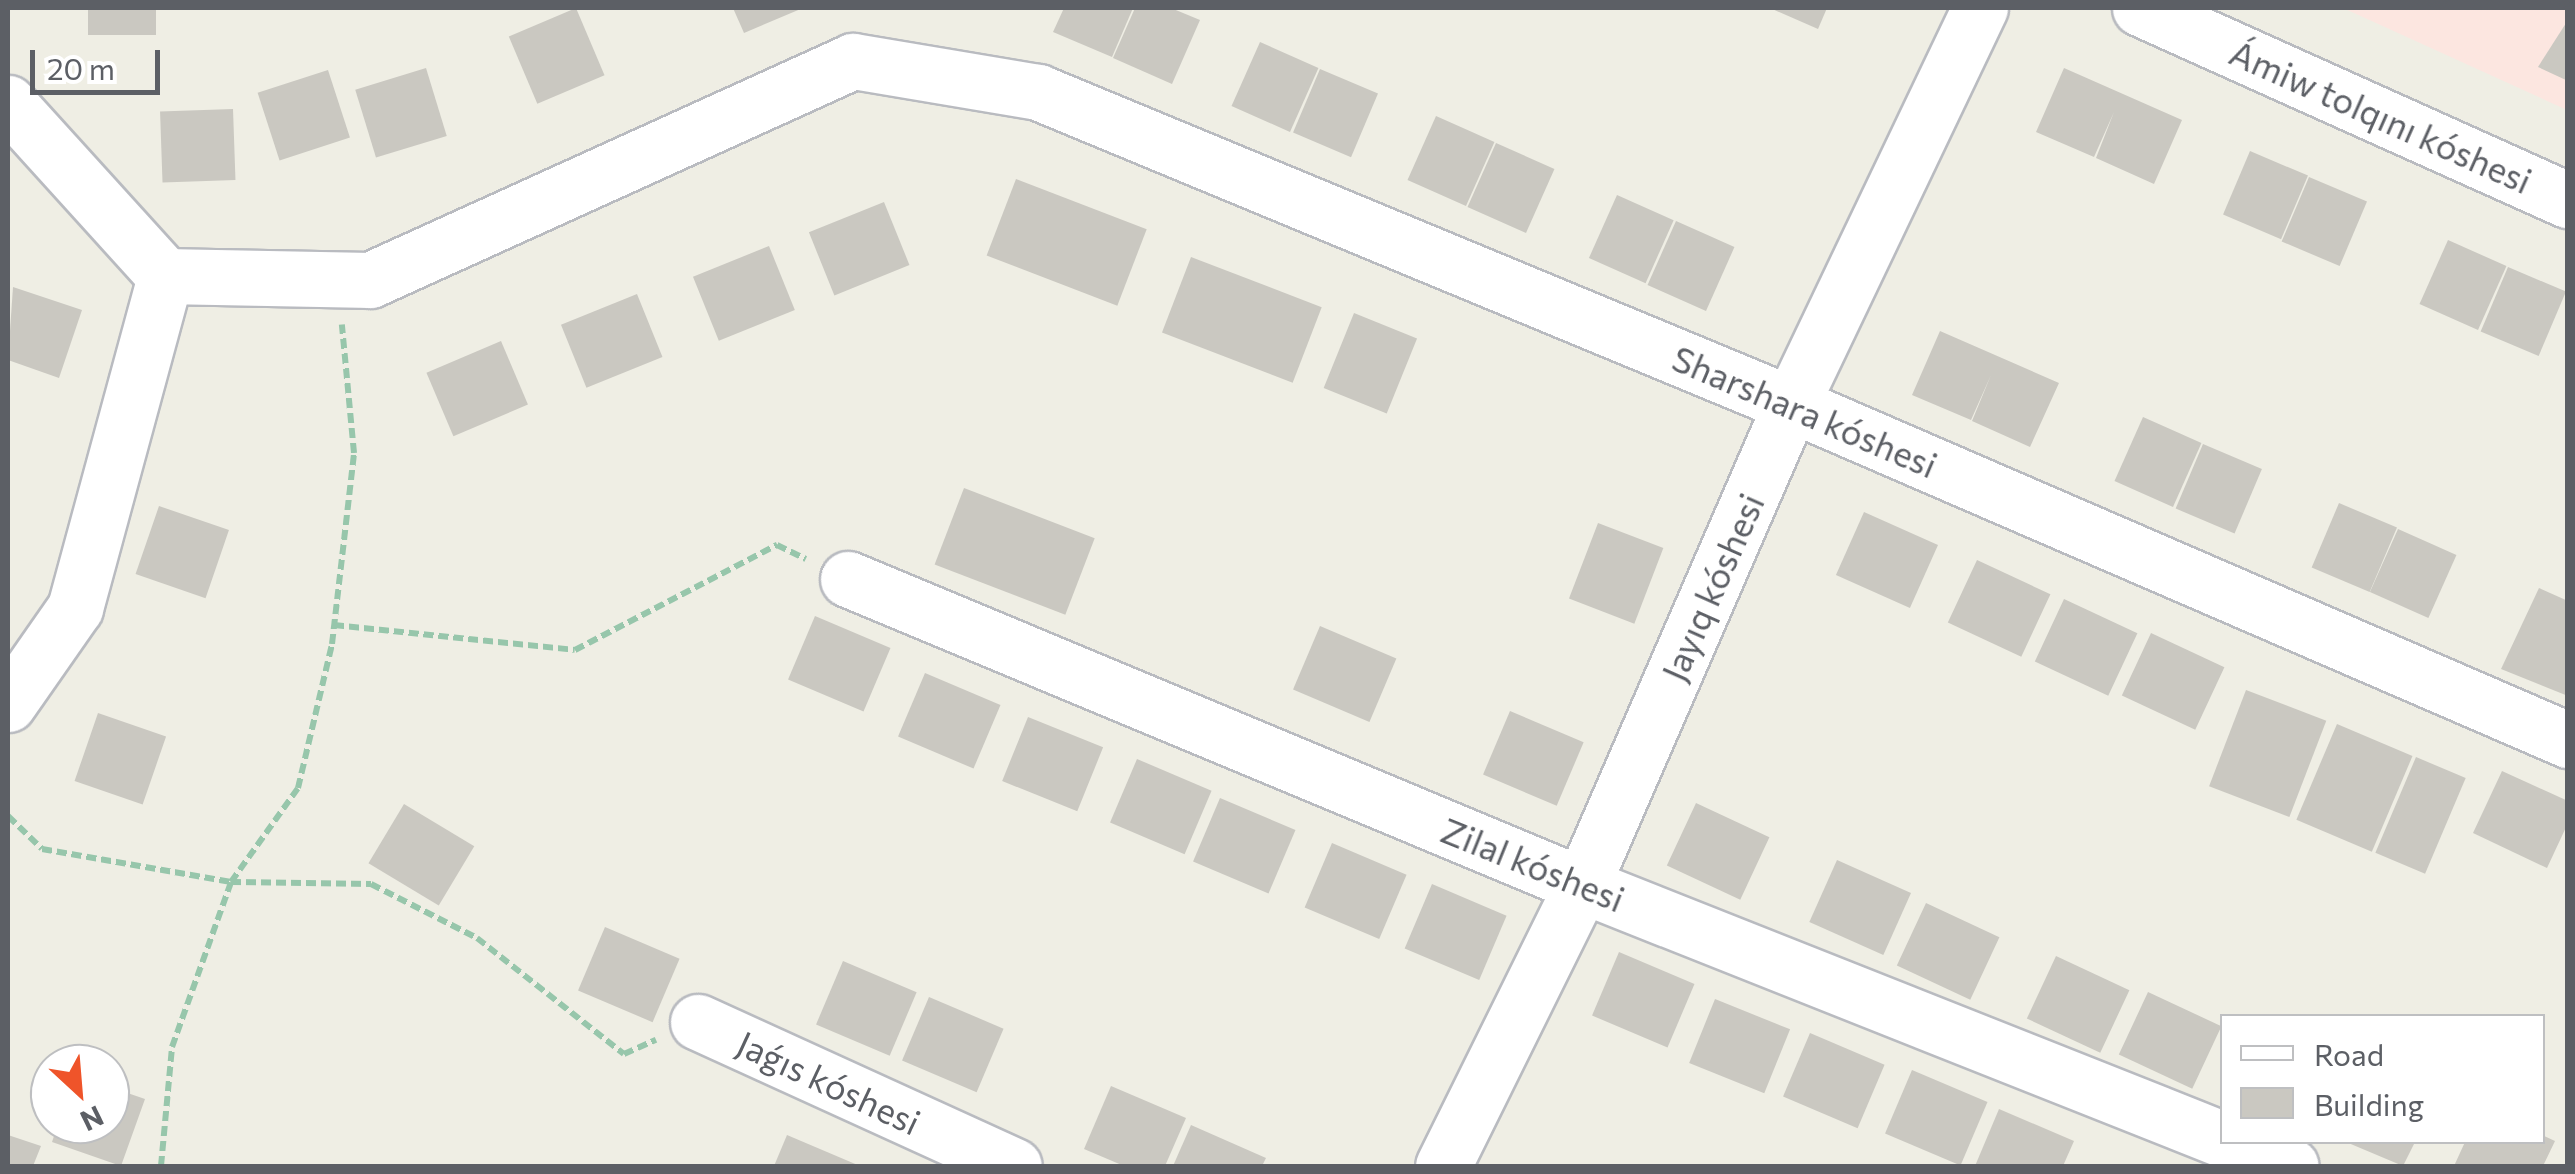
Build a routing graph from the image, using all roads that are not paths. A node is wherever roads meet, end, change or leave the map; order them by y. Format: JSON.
{"nodes":[{"id":1,"x":1980,"y":8,"type":"edge"},
{"id":2,"x":2140,"y":8,"type":"edge"},
{"id":3,"x":8,"y":102,"type":"edge"},
{"id":4,"x":2568,"y":200,"type":"edge"},
{"id":5,"x":165,"y":276,"type":"junction"},
{"id":6,"x":1791,"y":404,"type":"junction"},
{"id":7,"x":848,"y":579,"type":"road end"},
{"id":8,"x":8,"y":704,"type":"edge"},
{"id":9,"x":2568,"y":740,"type":"edge"},
{"id":10,"x":1582,"y":885,"type":"junction"},
{"id":11,"x":698,"y":1022,"type":"road end"},
{"id":12,"x":2220,"y":1138,"type":"edge"},
{"id":13,"x":2235,"y":1144,"type":"edge"},
{"id":14,"x":1014,"y":1166,"type":"edge"},
{"id":15,"x":1443,"y":1166,"type":"edge"},
{"id":16,"x":2291,"y":1166,"type":"edge"}],
"edges":[{"from":1,"to":6,"type":"street","name":"Jayıq kóshesi"},
{"from":2,"to":4,"type":"street","name":"Ámiw tolqını kóshesi"},
{"from":3,"to":5,"type":"street"},
{"from":5,"to":6,"type":"street","name":"Sharshara kóshesi"},
{"from":5,"to":8,"type":"street"},
{"from":6,"to":9,"type":"street","name":"Sharshara kóshesi"},
{"from":6,"to":10,"type":"street","name":"Jayıq kóshesi"},
{"from":7,"to":10,"type":"street","name":"Zilal kóshesi"},
{"from":10,"to":12,"type":"street","name":"Zilal kóshesi"},
{"from":10,"to":15,"type":"street","name":"Jayıq kóshesi"},
{"from":11,"to":14,"type":"street","name":"Jaǵıs kóshesi"},
{"from":13,"to":16,"type":"street","name":"Zilal kóshesi"}]}
